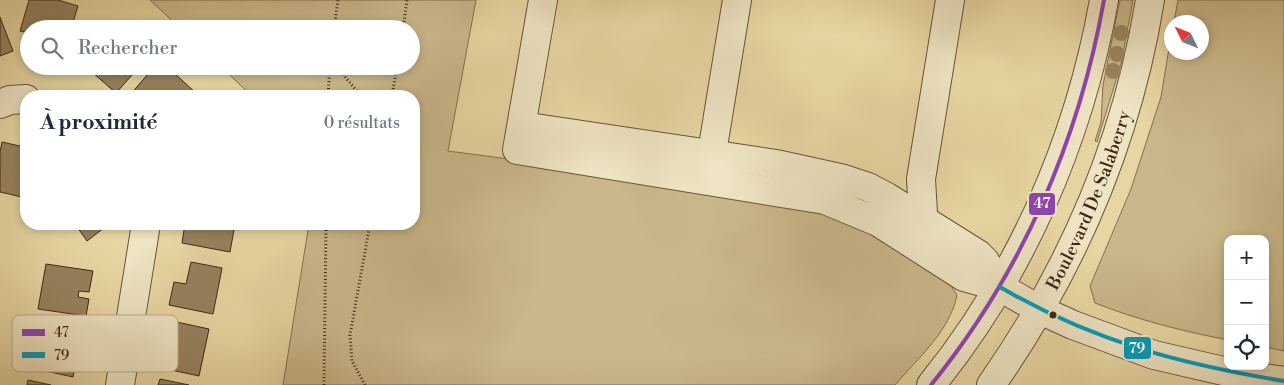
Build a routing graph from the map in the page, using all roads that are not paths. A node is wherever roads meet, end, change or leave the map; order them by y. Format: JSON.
{"nodes":[{"id":1,"x":543,"y":0,"type":"edge"},
{"id":2,"x":737,"y":0,"type":"edge"},
{"id":3,"x":950,"y":0,"type":"edge"},
{"id":4,"x":1104,"y":0,"type":"edge"},
{"id":5,"x":1150,"y":0,"type":"edge"},
{"id":6,"x":20,"y":99,"type":"edge"},
{"id":7,"x":0,"y":104,"type":"edge"},
{"id":8,"x":710,"y":168,"type":"junction"},
{"id":9,"x":921,"y":218,"type":"junction"},
{"id":10,"x":145,"y":230,"type":"edge"},
{"id":11,"x":910,"y":242,"type":"junction"},
{"id":12,"x":1000,"y":287,"type":"junction"},
{"id":13,"x":1040,"y":310,"type":"junction"},
{"id":14,"x":131,"y":315,"type":"edge"},
{"id":15,"x":122,"y":372,"type":"edge"},
{"id":16,"x":1284,"y":381,"type":"edge"},
{"id":17,"x":120,"y":385,"type":"edge"},
{"id":18,"x":931,"y":385,"type":"edge"},
{"id":19,"x":990,"y":385,"type":"edge"}],
"edges":[{"from":1,"to":8,"type":"street"},
{"from":2,"to":8,"type":"street"},
{"from":3,"to":9,"type":"street"},
{"from":4,"to":12,"type":"street"},
{"from":5,"to":13,"type":"street","name":"Boulevard De Salaberry"},
{"from":6,"to":7,"type":"street"},
{"from":8,"to":9,"type":"street"},
{"from":8,"to":11,"type":"street"},
{"from":9,"to":11,"type":"street"},
{"from":9,"to":12,"type":"street"},
{"from":10,"to":14,"type":"street"},
{"from":11,"to":12,"type":"street"},
{"from":12,"to":13,"type":"street"},
{"from":12,"to":18,"type":"street"},
{"from":13,"to":16,"type":"street"},
{"from":13,"to":19,"type":"street","name":"Boulevard De Salaberry"},
{"from":15,"to":17,"type":"street"}]}
